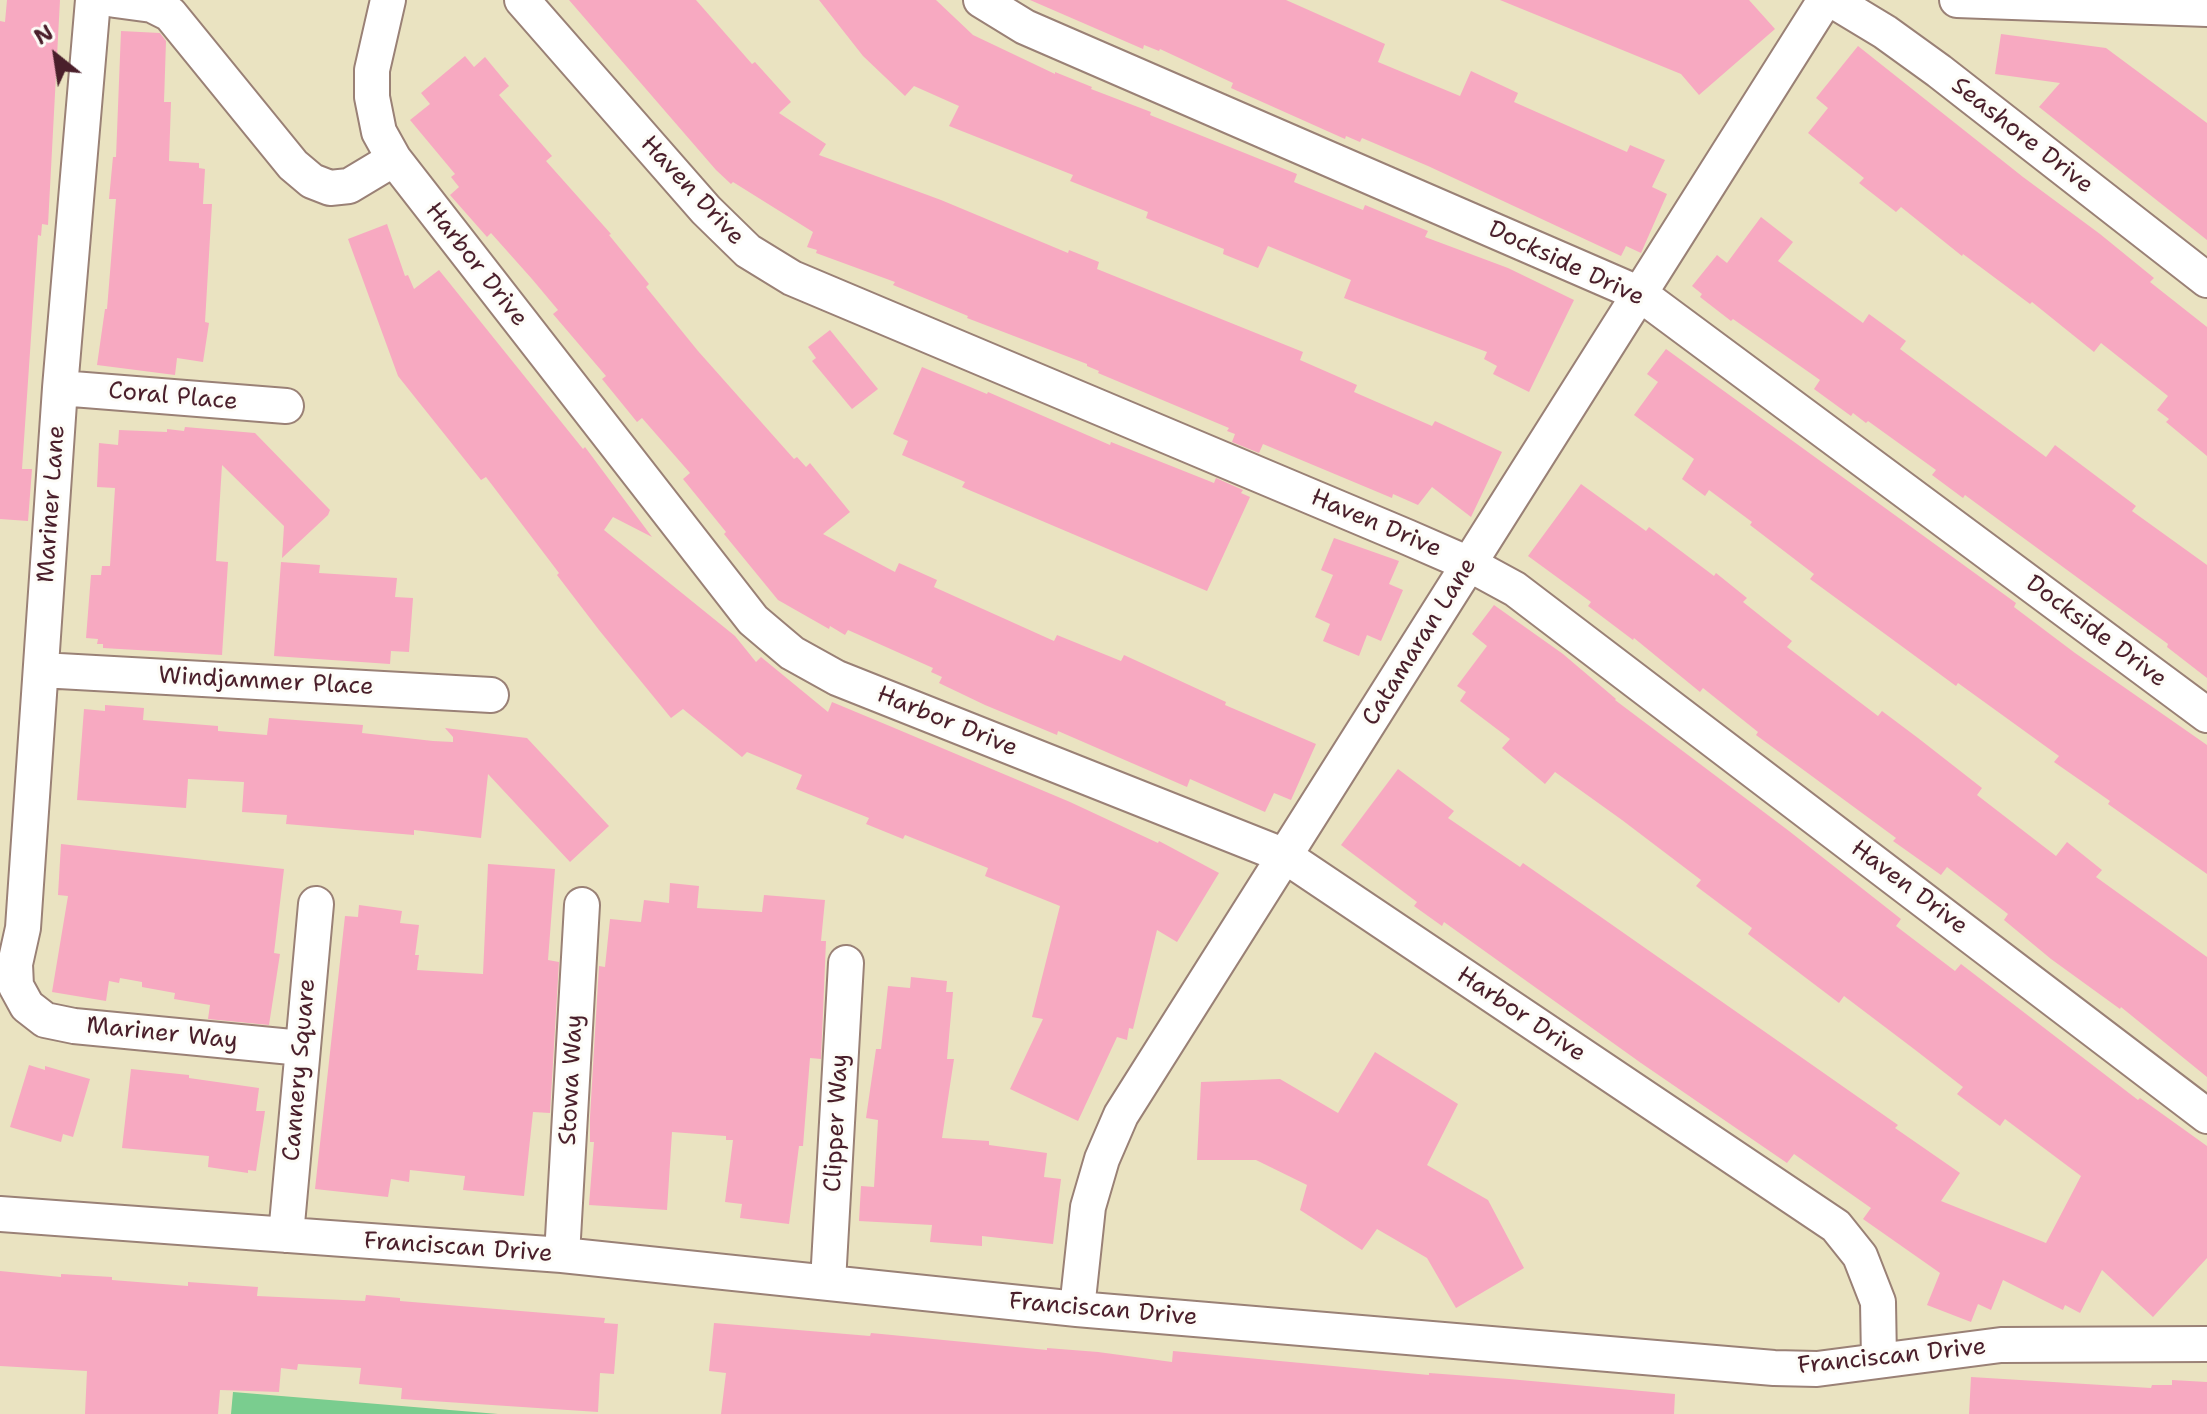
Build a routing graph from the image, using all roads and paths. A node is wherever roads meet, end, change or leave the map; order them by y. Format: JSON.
{"nodes":[{"id":1,"x":93,"y":0,"type":"edge"},
{"id":2,"x":115,"y":0,"type":"edge"},
{"id":3,"x":388,"y":0,"type":"edge"},
{"id":4,"x":522,"y":0,"type":"edge"},
{"id":5,"x":981,"y":0,"type":"edge"},
{"id":6,"x":1825,"y":0,"type":"edge"},
{"id":7,"x":1832,"y":0,"type":"edge"},
{"id":8,"x":1957,"y":0,"type":"edge"},
{"id":9,"x":2207,"y":9,"type":"edge"},
{"id":10,"x":394,"y":159,"type":"junction"},
{"id":11,"x":2207,"y":280,"type":"edge"},
{"id":12,"x":1640,"y":294,"type":"junction"},
{"id":13,"x":60,"y":388,"type":"junction"},
{"id":14,"x":286,"y":406,"type":"dead end"},
{"id":15,"x":1469,"y":564,"type":"junction"},
{"id":16,"x":41,"y":670,"type":"junction"},
{"id":17,"x":491,"y":695,"type":"dead end"},
{"id":18,"x":2207,"y":715,"type":"edge"},
{"id":19,"x":1285,"y":856,"type":"junction"},
{"id":20,"x":316,"y":904,"type":"dead end"},
{"id":21,"x":582,"y":905,"type":"dead end"},
{"id":22,"x":846,"y":963,"type":"dead end"},
{"id":23,"x":27,"y":1006,"type":"joint"},
{"id":24,"x":302,"y":1048,"type":"junction"},
{"id":25,"x":2207,"y":1116,"type":"edge"},
{"id":26,"x":0,"y":1214,"type":"edge"},
{"id":27,"x":286,"y":1235,"type":"junction"},
{"id":28,"x":562,"y":1255,"type":"junction"},
{"id":29,"x":828,"y":1282,"type":"junction"},
{"id":30,"x":1077,"y":1309,"type":"junction"},
{"id":31,"x":2207,"y":1344,"type":"edge"},
{"id":32,"x":1879,"y":1360,"type":"junction"}],
"edges":[{"from":1,"to":13,"type":"street","name":"Mariner Lane"},
{"from":2,"to":10,"type":"street"},
{"from":3,"to":10,"type":"street"},
{"from":4,"to":15,"type":"street","name":"Haven Drive"},
{"from":5,"to":12,"type":"street","name":"Dockside Drive"},
{"from":6,"to":12,"type":"street","name":"Catamaran Lane"},
{"from":7,"to":11,"type":"street","name":"Seashore Drive"},
{"from":8,"to":9,"type":"street"},
{"from":10,"to":19,"type":"street","name":"Harbor Drive"},
{"from":12,"to":15,"type":"street","name":"Catamaran Lane"},
{"from":12,"to":18,"type":"street","name":"Dockside Drive"},
{"from":13,"to":14,"type":"street","name":"Coral Place"},
{"from":13,"to":16,"type":"street","name":"Mariner Lane"},
{"from":15,"to":19,"type":"street","name":"Catamaran Lane"},
{"from":15,"to":25,"type":"street","name":"Haven Drive"},
{"from":16,"to":17,"type":"street","name":"Windjammer Place"},
{"from":16,"to":23,"type":"street","name":"Mariner Lane"},
{"from":19,"to":30,"type":"street","name":"Catamaran Lane"},
{"from":19,"to":32,"type":"street","name":"Harbor Drive"},
{"from":20,"to":24,"type":"street","name":"Cannery Square"},
{"from":21,"to":28,"type":"street","name":"Stowa Way"},
{"from":22,"to":29,"type":"street","name":"Clipper Way"},
{"from":23,"to":24,"type":"street","name":"Mariner Way"},
{"from":24,"to":27,"type":"street","name":"Cannery Square"},
{"from":26,"to":27,"type":"street","name":"Franciscan Drive"},
{"from":27,"to":28,"type":"street","name":"Franciscan Drive"},
{"from":28,"to":29,"type":"street","name":"Franciscan Drive"},
{"from":29,"to":30,"type":"street","name":"Franciscan Drive"},
{"from":30,"to":32,"type":"street","name":"Franciscan Drive"},
{"from":31,"to":32,"type":"street","name":"Franciscan Drive"}]}
